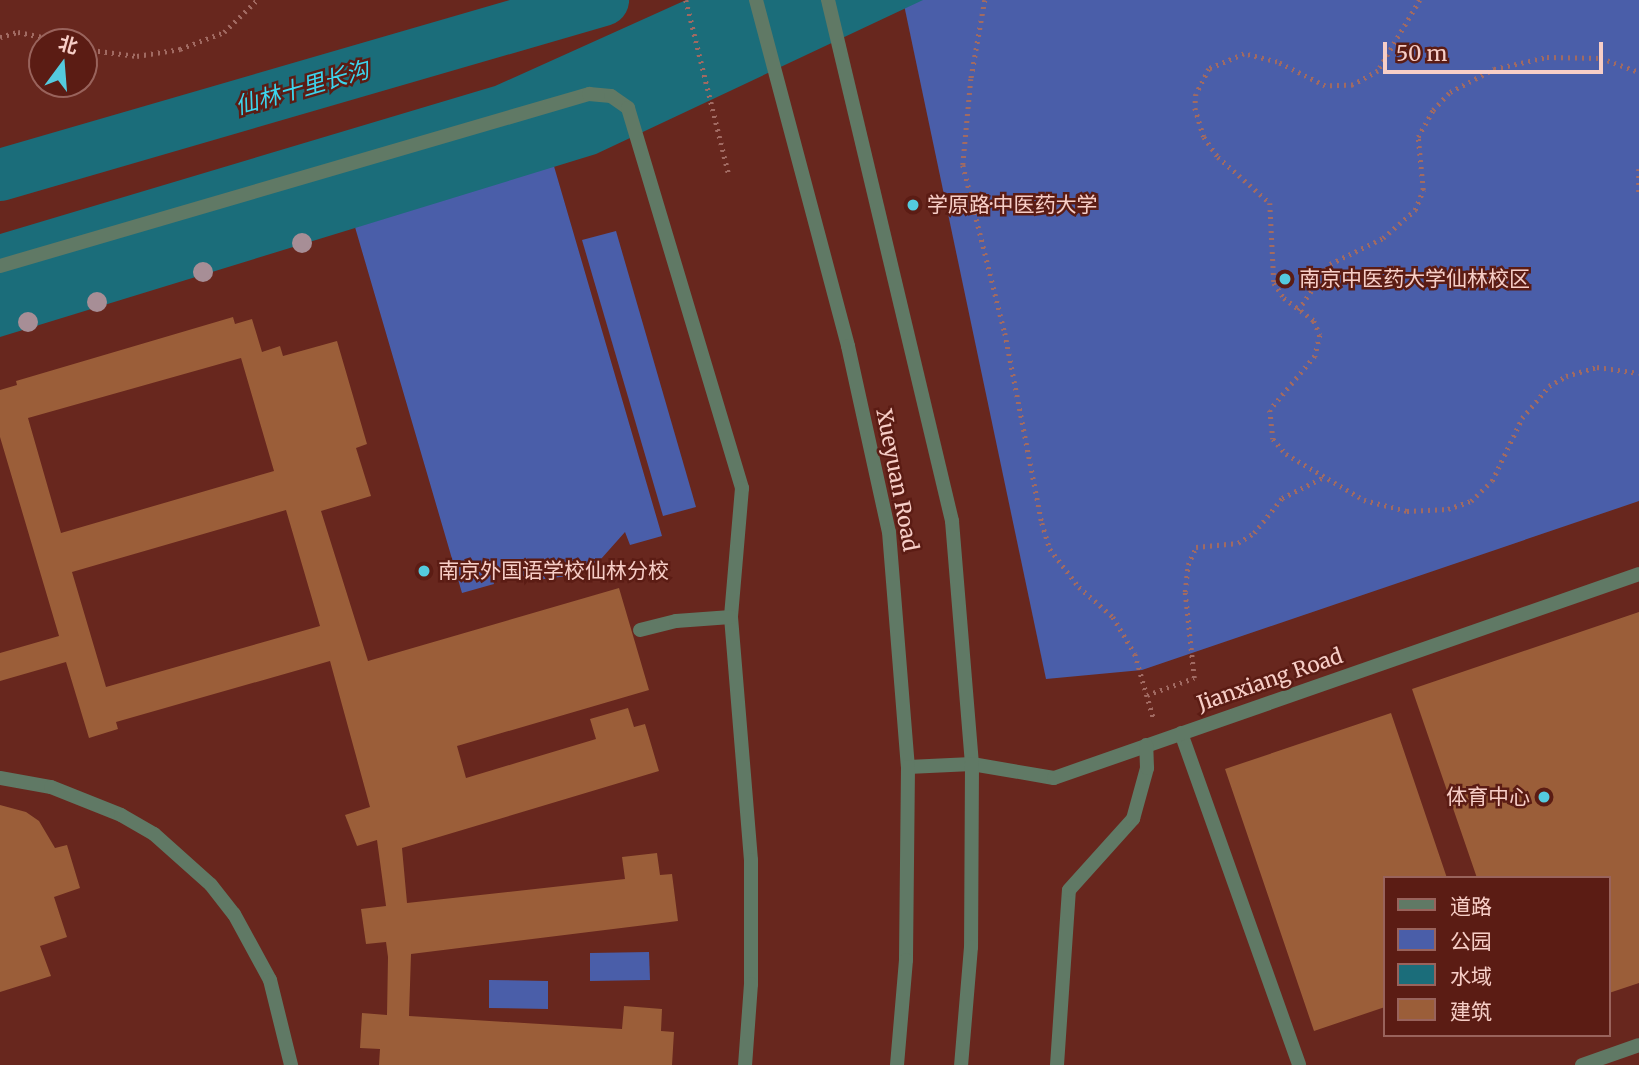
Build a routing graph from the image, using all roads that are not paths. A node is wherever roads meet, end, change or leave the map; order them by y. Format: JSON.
{"nodes":[{"id":1,"x":756,"y":0,"type":"edge"},
{"id":2,"x":828,"y":0,"type":"edge"},
{"id":3,"x":0,"y":266,"type":"edge"},
{"id":4,"x":1639,"y":574,"type":"edge"},
{"id":5,"x":731,"y":617,"type":"junction"},
{"id":6,"x":640,"y":630,"type":"dead end"},
{"id":7,"x":1181,"y":733,"type":"junction"},
{"id":8,"x":1153,"y":743,"type":"junction"},
{"id":9,"x":972,"y":764,"type":"junction"},
{"id":10,"x":908,"y":767,"type":"junction"},
{"id":11,"x":0,"y":778,"type":"edge"},
{"id":12,"x":1639,"y":1045,"type":"edge"},
{"id":13,"x":291,"y":1065,"type":"edge"},
{"id":14,"x":745,"y":1065,"type":"edge"},
{"id":15,"x":897,"y":1065,"type":"edge"},
{"id":16,"x":961,"y":1065,"type":"edge"},
{"id":17,"x":1057,"y":1065,"type":"edge"},
{"id":18,"x":1299,"y":1065,"type":"edge"},
{"id":19,"x":1582,"y":1065,"type":"edge"}],
"edges":[{"from":1,"to":10,"type":"street","name":"Xueyuan Road"},
{"from":2,"to":9,"type":"street","name":"Xueyuan Road"},
{"from":3,"to":5,"type":"street"},
{"from":4,"to":7,"type":"street","name":"Jianxiang Road"},
{"from":5,"to":6,"type":"street"},
{"from":5,"to":14,"type":"street"},
{"from":7,"to":8,"type":"street","name":"Jianxiang Road"},
{"from":7,"to":18,"type":"street"},
{"from":8,"to":9,"type":"street","name":"Jianxiang Road"},
{"from":8,"to":17,"type":"street"},
{"from":9,"to":10,"type":"street","name":"Jianxiang Road"},
{"from":9,"to":16,"type":"street","name":"Xueyuan Road"},
{"from":10,"to":15,"type":"street","name":"Xueyuan Road"},
{"from":11,"to":13,"type":"street"},
{"from":12,"to":19,"type":"street"}]}
